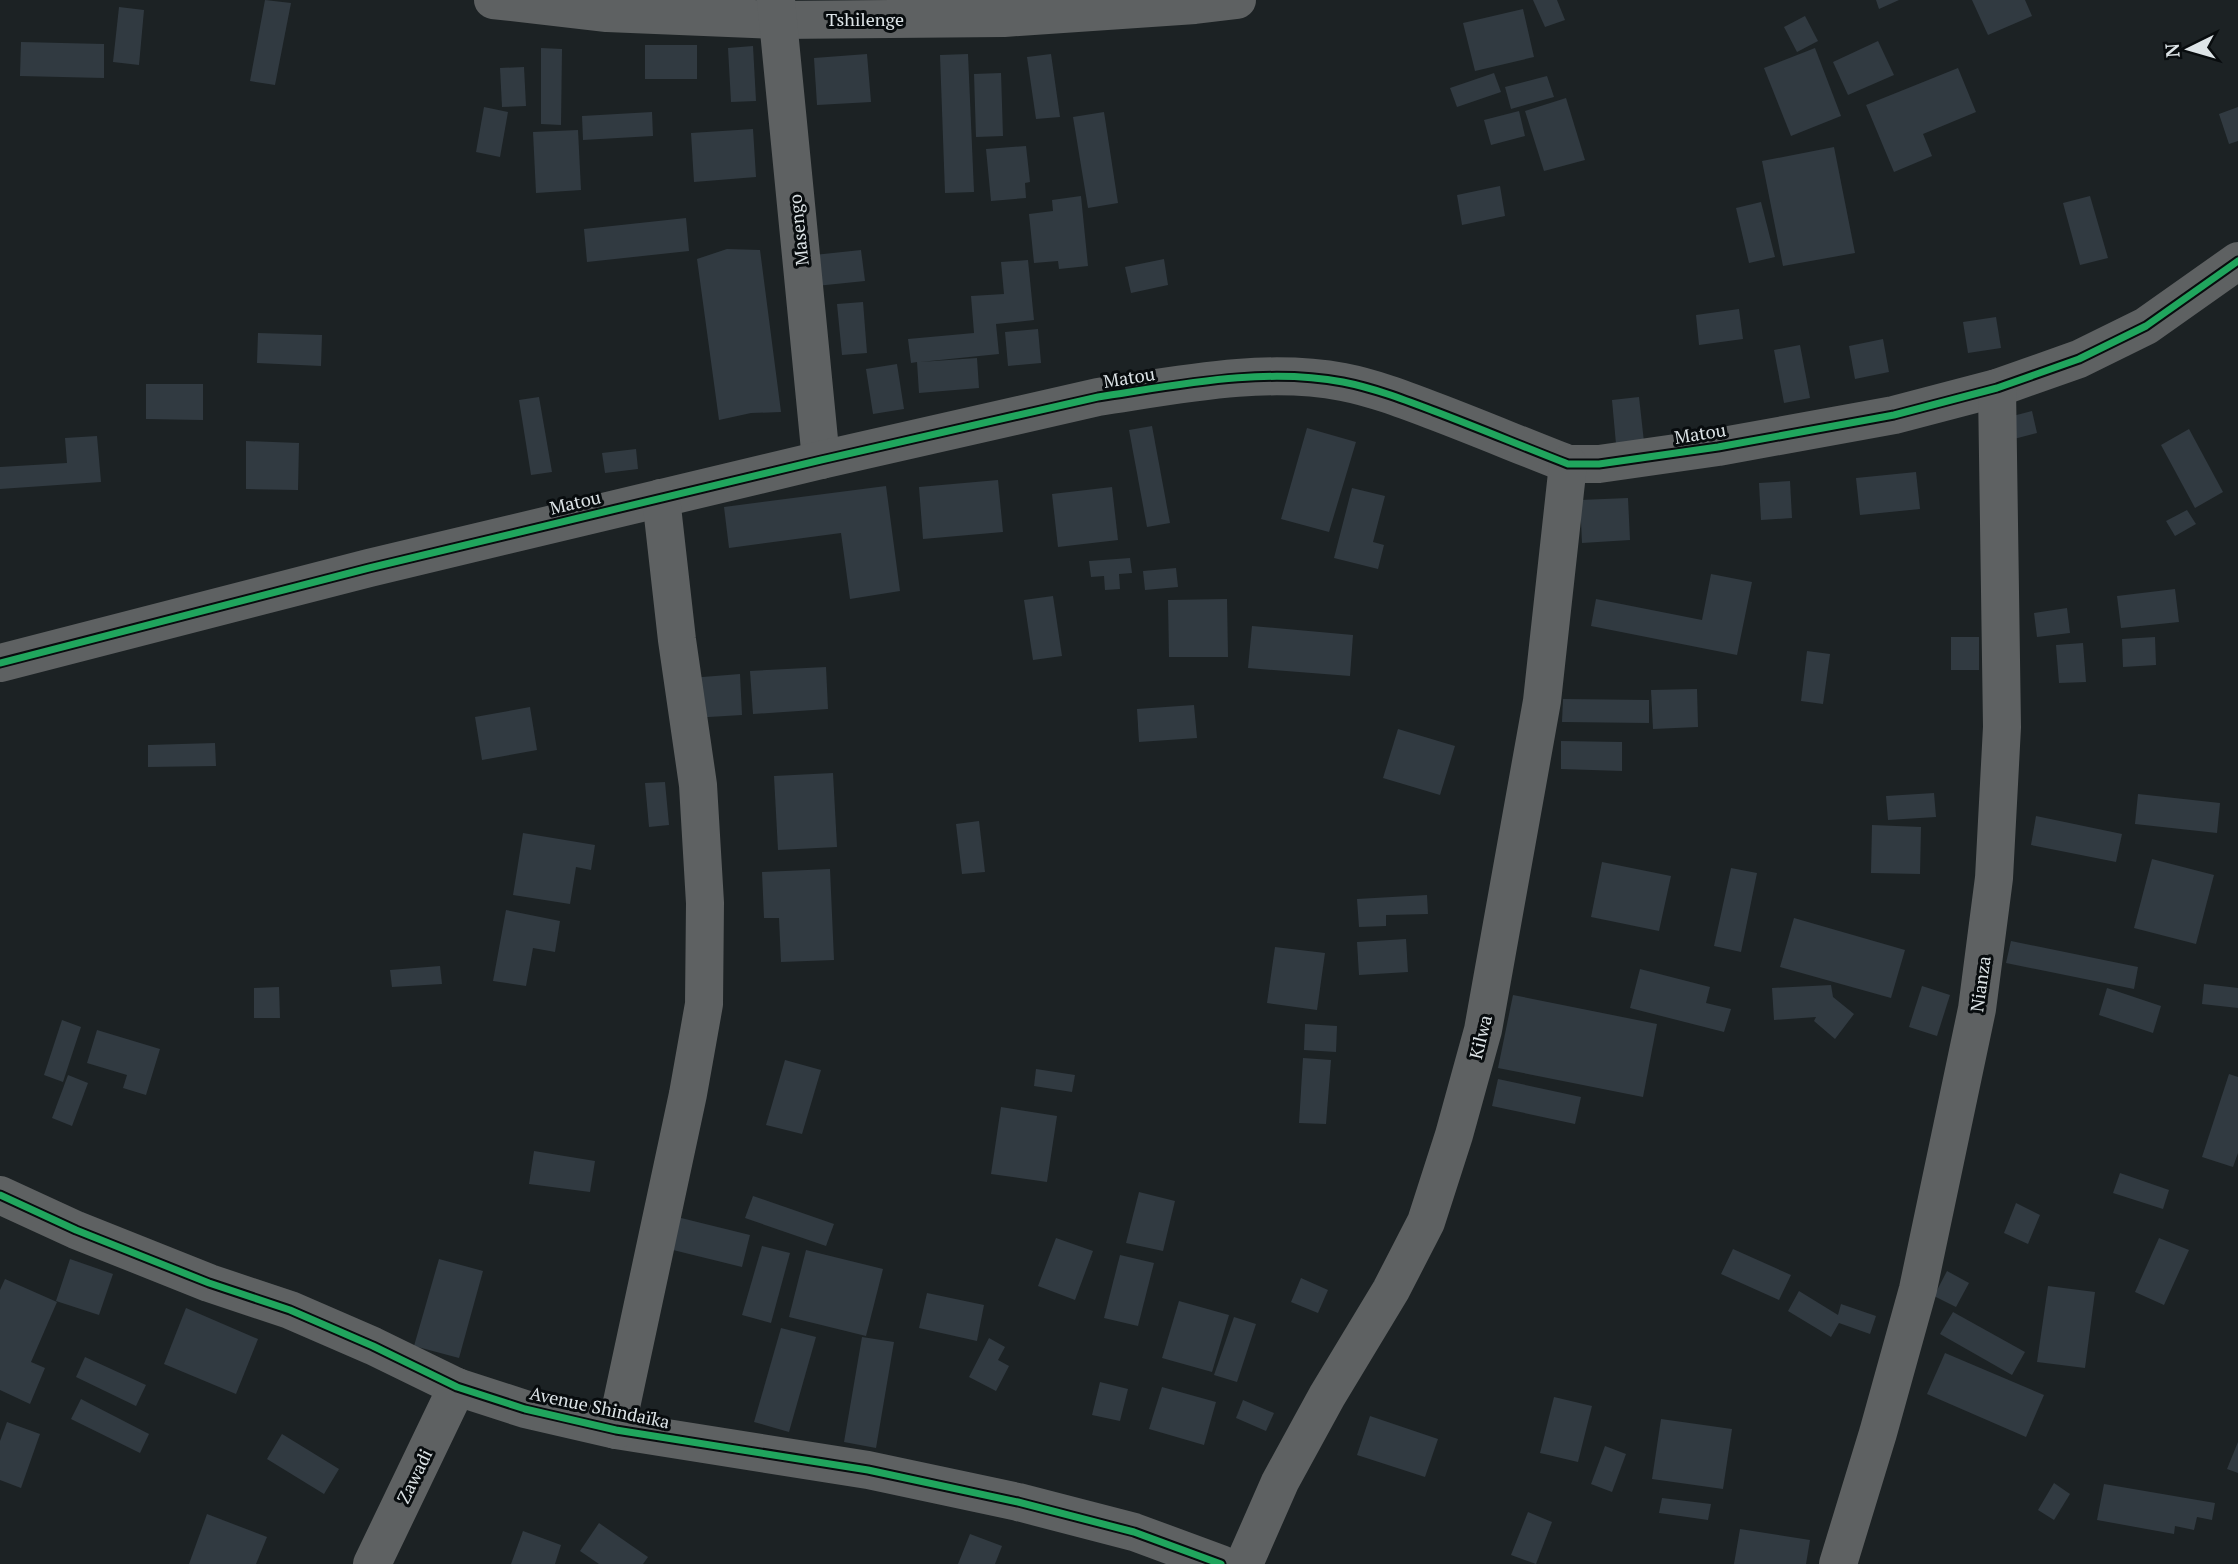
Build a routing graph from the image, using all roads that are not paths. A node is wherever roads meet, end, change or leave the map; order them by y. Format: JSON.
{"nodes":[{"id":1,"x":493,"y":0,"type":"edge"},
{"id":2,"x":1237,"y":0,"type":"edge"},
{"id":3,"x":777,"y":10,"type":"edge"},
{"id":4,"x":2238,"y":261,"type":"edge"},
{"id":5,"x":1997,"y":388,"type":"junction"},
{"id":6,"x":821,"y":460,"type":"junction"},
{"id":7,"x":1569,"y":464,"type":"junction"},
{"id":8,"x":661,"y":498,"type":"junction"},
{"id":9,"x":0,"y":663,"type":"edge"},
{"id":10,"x":0,"y":1195,"type":"edge"},
{"id":11,"x":457,"y":1387,"type":"junction"},
{"id":12,"x":616,"y":1430,"type":"junction"},
{"id":13,"x":372,"y":1564,"type":"edge"},
{"id":14,"x":1221,"y":1564,"type":"edge"},
{"id":15,"x":1244,"y":1564,"type":"edge"},
{"id":16,"x":1838,"y":1564,"type":"edge"}],
"edges":[{"from":1,"to":3,"type":"street","name":"Tshilenge"},
{"from":2,"to":3,"type":"street","name":"Tshilenge"},
{"from":3,"to":6,"type":"street","name":"Masengo"},
{"from":4,"to":5,"type":"street","name":"Matou"},
{"from":5,"to":7,"type":"street","name":"Matou"},
{"from":5,"to":16,"type":"street","name":"Nianza"},
{"from":6,"to":7,"type":"street","name":"Matou"},
{"from":6,"to":8,"type":"street","name":"Matou"},
{"from":7,"to":15,"type":"street","name":"Kilwa"},
{"from":8,"to":9,"type":"street","name":"Matou"},
{"from":8,"to":12,"type":"street"},
{"from":10,"to":11,"type":"street","name":"Avenue Shindaïka"},
{"from":11,"to":12,"type":"street","name":"Avenue Shindaïka"},
{"from":11,"to":13,"type":"street","name":"Zawadi"},
{"from":12,"to":14,"type":"street","name":"Avenue Shindaïka"}]}
